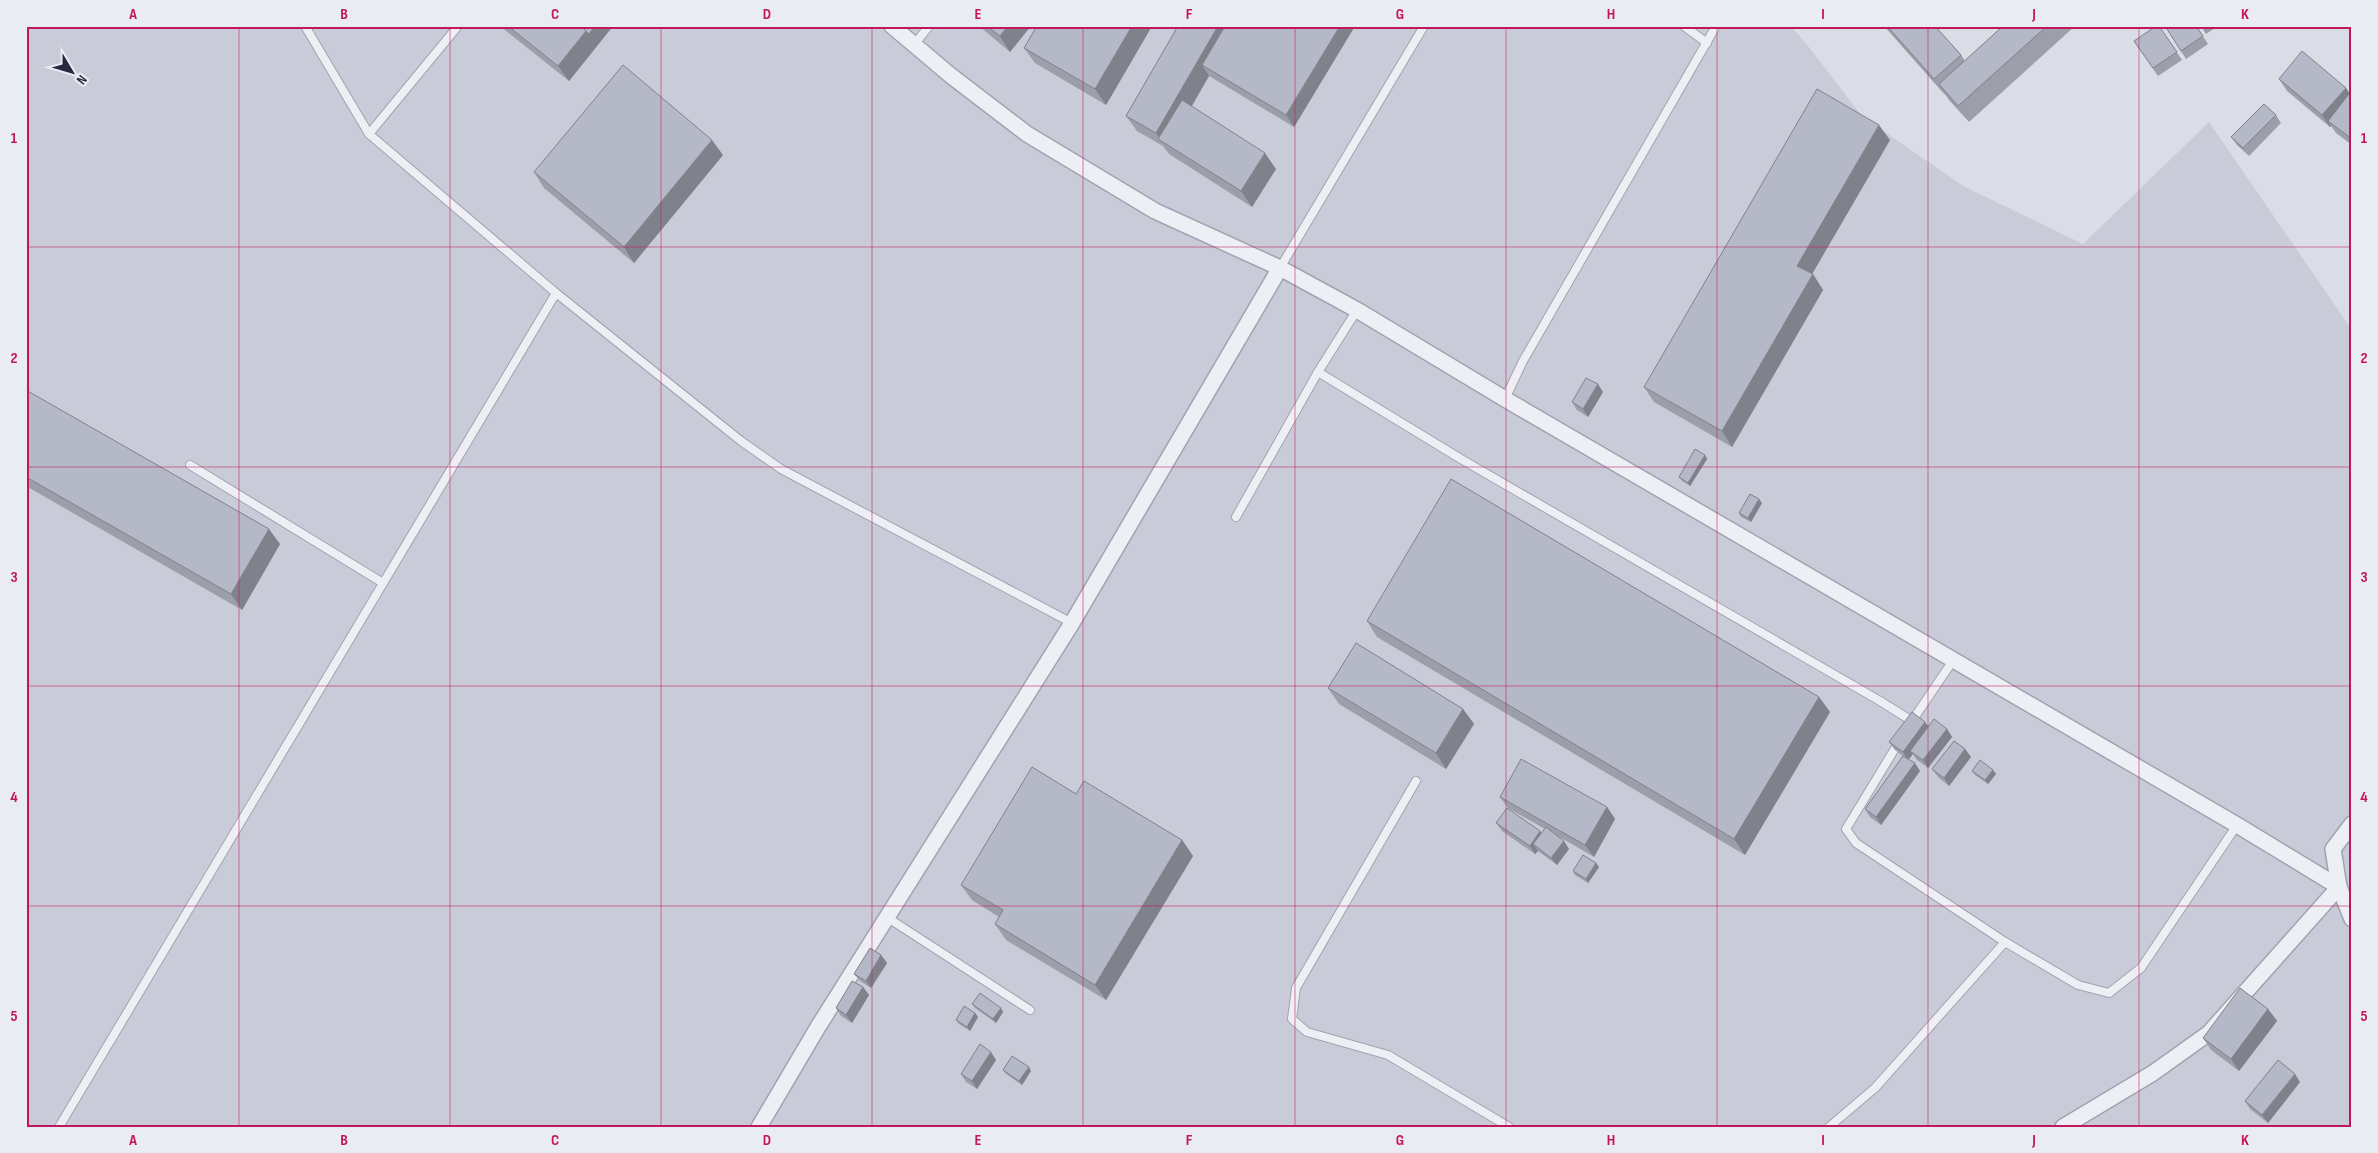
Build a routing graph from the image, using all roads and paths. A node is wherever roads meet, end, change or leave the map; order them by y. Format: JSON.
{"nodes":[{"id":1,"x":305,"y":26,"type":"edge"},
{"id":2,"x":458,"y":26,"type":"edge"},
{"id":3,"x":892,"y":26,"type":"edge"},
{"id":4,"x":929,"y":26,"type":"edge"},
{"id":5,"x":1424,"y":26,"type":"edge"},
{"id":6,"x":1684,"y":26,"type":"edge"},
{"id":7,"x":1716,"y":26,"type":"edge"},
{"id":8,"x":1707,"y":43,"type":"junction"},
{"id":9,"x":914,"y":45,"type":"junction"},
{"id":10,"x":369,"y":134,"type":"junction"},
{"id":11,"x":1280,"y":268,"type":"junction"},
{"id":12,"x":556,"y":293,"type":"junction"},
{"id":13,"x":1357,"y":310,"type":"junction"},
{"id":14,"x":1318,"y":372,"type":"junction"},
{"id":15,"x":1505,"y":399,"type":"junction"},
{"id":16,"x":190,"y":465,"type":"dead end"},
{"id":17,"x":1236,"y":517,"type":"dead end"},
{"id":18,"x":383,"y":583,"type":"junction"},
{"id":19,"x":1072,"y":623,"type":"junction"},
{"id":20,"x":1954,"y":659,"type":"junction"},
{"id":21,"x":1912,"y":721,"type":"junction"},
{"id":22,"x":1907,"y":729,"type":"edge"},
{"id":23,"x":1902,"y":737,"type":"edge"},
{"id":24,"x":1416,"y":781,"type":"dead end"},
{"id":25,"x":2352,"y":824,"type":"edge"},
{"id":26,"x":2237,"y":825,"type":"junction"},
{"id":27,"x":2339,"y":887,"type":"junction"},
{"id":28,"x":888,"y":918,"type":"junction"},
{"id":29,"x":2352,"y":919,"type":"edge"},
{"id":30,"x":2005,"y":942,"type":"junction"},
{"id":31,"x":1030,"y":1010,"type":"dead end"},
{"id":32,"x":59,"y":1127,"type":"edge"},
{"id":33,"x":759,"y":1127,"type":"edge"},
{"id":34,"x":1509,"y":1127,"type":"edge"},
{"id":35,"x":1829,"y":1127,"type":"edge"},
{"id":36,"x":2063,"y":1127,"type":"edge"}],
"edges":[{"from":1,"to":10,"type":"lane"},
{"from":2,"to":10,"type":"lane"},
{"from":3,"to":9,"type":"street"},
{"from":4,"to":9,"type":"lane"},
{"from":5,"to":11,"type":"lane"},
{"from":6,"to":8,"type":"lane"},
{"from":7,"to":8,"type":"lane"},
{"from":8,"to":15,"type":"lane"},
{"from":9,"to":11,"type":"street"},
{"from":10,"to":12,"type":"lane"},
{"from":11,"to":13,"type":"street"},
{"from":11,"to":19,"type":"street"},
{"from":12,"to":18,"type":"lane"},
{"from":12,"to":19,"type":"lane"},
{"from":13,"to":14,"type":"lane"},
{"from":13,"to":15,"type":"street"},
{"from":14,"to":17,"type":"lane"},
{"from":14,"to":21,"type":"lane"},
{"from":15,"to":20,"type":"street"},
{"from":16,"to":18,"type":"lane"},
{"from":18,"to":32,"type":"lane"},
{"from":19,"to":28,"type":"street"},
{"from":20,"to":21,"type":"lane"},
{"from":20,"to":26,"type":"street"},
{"from":21,"to":22,"type":"lane"},
{"from":23,"to":30,"type":"lane"},
{"from":24,"to":34,"type":"lane"},
{"from":25,"to":27,"type":"street"},
{"from":26,"to":27,"type":"street"},
{"from":26,"to":30,"type":"lane"},
{"from":27,"to":29,"type":"street"},
{"from":27,"to":36,"type":"street"},
{"from":28,"to":31,"type":"lane"},
{"from":28,"to":33,"type":"street"},
{"from":30,"to":35,"type":"lane"}]}
